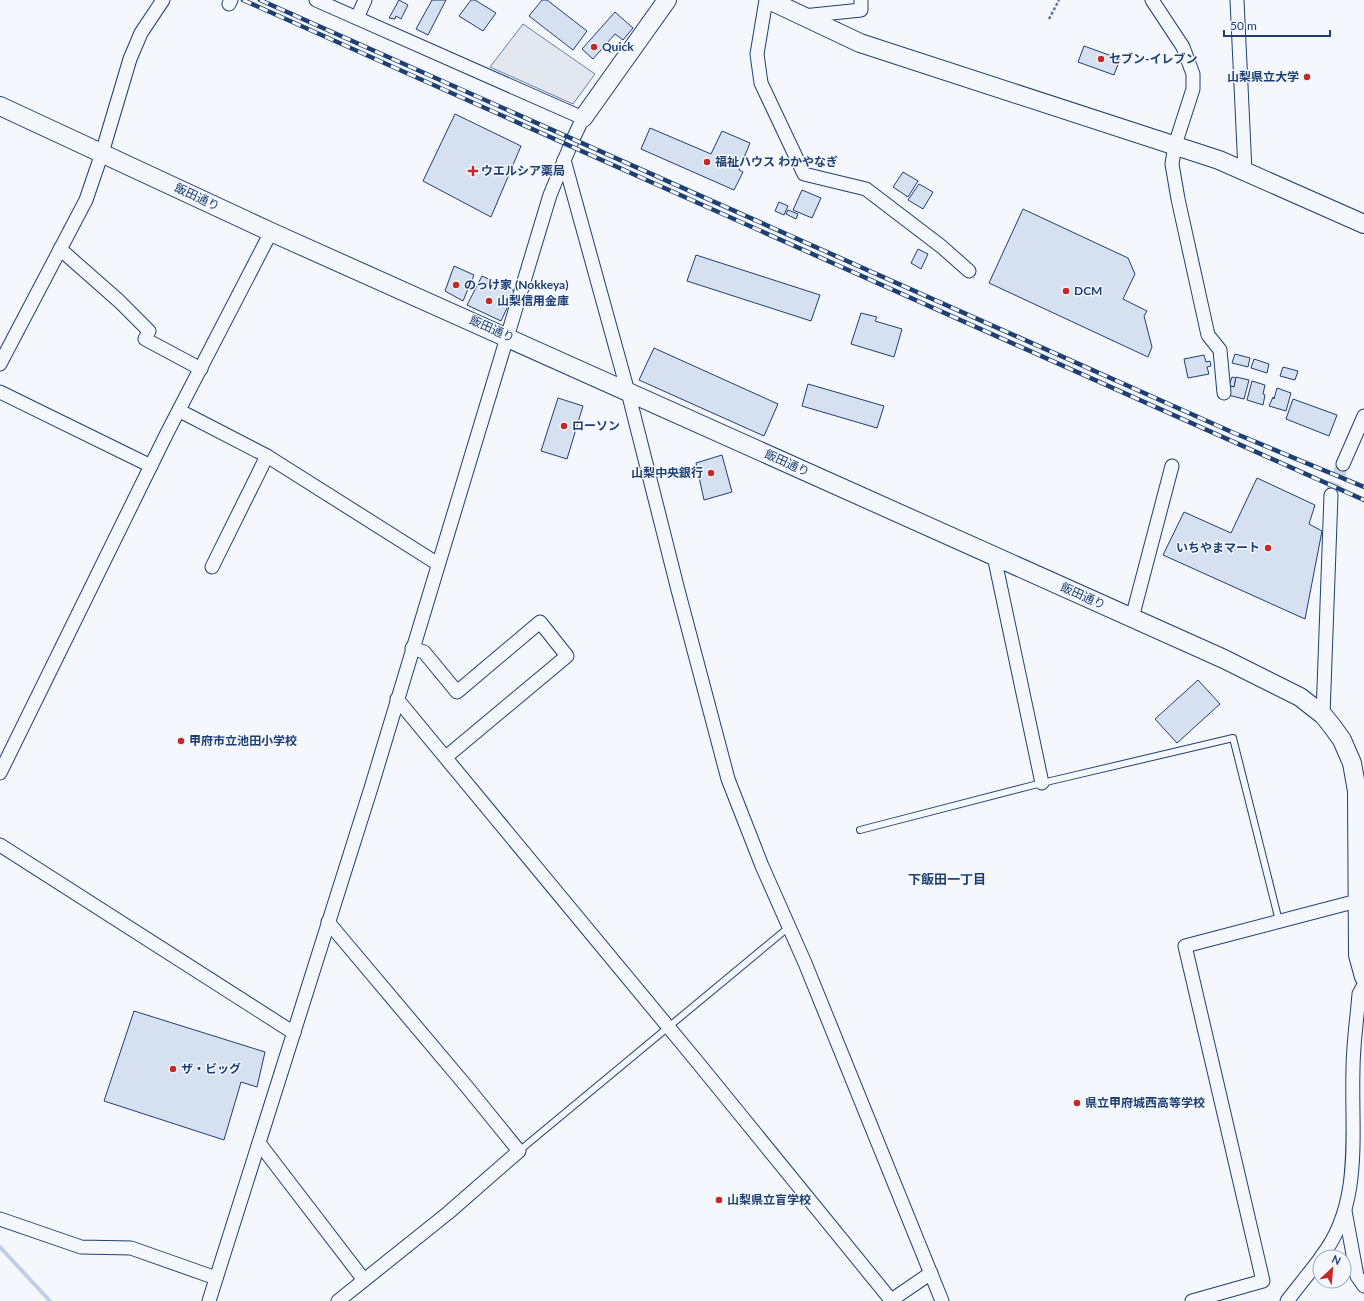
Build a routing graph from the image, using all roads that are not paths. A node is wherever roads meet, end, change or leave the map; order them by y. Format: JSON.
{"nodes":[{"id":1,"x":163,"y":0,"type":"edge"},
{"id":2,"x":316,"y":0,"type":"edge"},
{"id":3,"x":365,"y":0,"type":"edge"},
{"id":4,"x":667,"y":0,"type":"edge"},
{"id":5,"x":768,"y":0,"type":"edge"},
{"id":6,"x":861,"y":0,"type":"edge"},
{"id":7,"x":1152,"y":0,"type":"edge"},
{"id":8,"x":1237,"y":0,"type":"edge"},
{"id":9,"x":801,"y":16,"type":"junction"},
{"id":10,"x":357,"y":18,"type":"junction"},
{"id":11,"x":0,"y":106,"type":"edge"},
{"id":12,"x":584,"y":118,"type":"junction"},
{"id":13,"x":1175,"y":145,"type":"junction"},
{"id":14,"x":102,"y":153,"type":"junction"},
{"id":15,"x":564,"y":160,"type":"junction"},
{"id":16,"x":1245,"y":171,"type":"junction"},
{"id":17,"x":1364,"y":224,"type":"edge"},
{"id":18,"x":271,"y":232,"type":"junction"},
{"id":19,"x":60,"y":249,"type":"junction"},
{"id":20,"x":969,"y":271,"type":"dead end"},
{"id":21,"x":508,"y":336,"type":"junction"},
{"id":22,"x":1,"y":360,"type":"edge"},
{"id":23,"x":201,"y":369,"type":"junction"},
{"id":24,"x":0,"y":392,"type":"edge"},
{"id":25,"x":628,"y":392,"type":"junction"},
{"id":26,"x":1224,"y":393,"type":"dead end"},
{"id":27,"x":180,"y":410,"type":"junction"},
{"id":28,"x":1364,"y":416,"type":"edge"},
{"id":29,"x":267,"y":456,"type":"junction"},
{"id":30,"x":1343,"y":464,"type":"tunnel mouth"},
{"id":31,"x":151,"y":466,"type":"junction"},
{"id":32,"x":1172,"y":466,"type":"dead end"},
{"id":33,"x":1331,"y":495,"type":"tunnel mouth"},
{"id":34,"x":994,"y":556,"type":"junction"},
{"id":35,"x":438,"y":564,"type":"junction"},
{"id":36,"x":212,"y":567,"type":"dead end"},
{"id":37,"x":1132,"y":618,"type":"junction"},
{"id":38,"x":412,"y":648,"type":"junction"},
{"id":39,"x":397,"y":699,"type":"junction"},
{"id":40,"x":1322,"y":716,"type":"junction"},
{"id":41,"x":446,"y":757,"type":"junction"},
{"id":42,"x":0,"y":773,"type":"edge"},
{"id":43,"x":1042,"y":783,"type":"junction"},
{"id":44,"x":860,"y":830,"type":"dead end"},
{"id":45,"x":0,"y":845,"type":"edge"},
{"id":46,"x":1357,"y":901,"type":"junction"},
{"id":47,"x":1279,"y":921,"type":"junction"},
{"id":48,"x":328,"y":922,"type":"junction"},
{"id":49,"x":789,"y":927,"type":"junction"},
{"id":50,"x":1364,"y":977,"type":"edge"},
{"id":51,"x":1364,"y":985,"type":"edge"},
{"id":52,"x":668,"y":1026,"type":"junction"},
{"id":53,"x":294,"y":1033,"type":"junction"},
{"id":54,"x":259,"y":1143,"type":"junction"},
{"id":55,"x":518,"y":1151,"type":"junction"},
{"id":56,"x":1345,"y":1210,"type":"junction"},
{"id":57,"x":0,"y":1219,"type":"edge"},
{"id":58,"x":1327,"y":1249,"type":"edge"},
{"id":59,"x":1312,"y":1269,"type":"edge"},
{"id":60,"x":931,"y":1273,"type":"junction"},
{"id":61,"x":216,"y":1278,"type":"junction"},
{"id":62,"x":364,"y":1280,"type":"junction"},
{"id":63,"x":1364,"y":1286,"type":"edge"},
{"id":64,"x":209,"y":1301,"type":"edge"},
{"id":65,"x":338,"y":1301,"type":"edge"},
{"id":66,"x":891,"y":1301,"type":"edge"},
{"id":67,"x":942,"y":1301,"type":"edge"},
{"id":68,"x":1192,"y":1301,"type":"edge"},
{"id":69,"x":1287,"y":1301,"type":"edge"}],
"edges":[{"from":1,"to":14,"type":"street"},
{"from":2,"to":10,"type":"street"},
{"from":3,"to":10,"type":"street"},
{"from":4,"to":12,"type":"main road"},
{"from":5,"to":9,"type":"main road"},
{"from":5,"to":20,"type":"street"},
{"from":6,"to":9,"type":"street"},
{"from":7,"to":13,"type":"street"},
{"from":8,"to":16,"type":"street"},
{"from":9,"to":13,"type":"main road"},
{"from":10,"to":12,"type":"street"},
{"from":11,"to":14,"type":"main road","name":"飯田通り"},
{"from":12,"to":15,"type":"street"},
{"from":13,"to":16,"type":"main road"},
{"from":13,"to":26,"type":"street"},
{"from":14,"to":18,"type":"main road","name":"飯田通り"},
{"from":14,"to":19,"type":"street"},
{"from":15,"to":21,"type":"street"},
{"from":15,"to":25,"type":"street"},
{"from":16,"to":17,"type":"main road"},
{"from":18,"to":21,"type":"main road","name":"飯田通り"},
{"from":18,"to":23,"type":"street"},
{"from":19,"to":22,"type":"street"},
{"from":19,"to":23,"type":"street"},
{"from":21,"to":25,"type":"main road","name":"飯田通り"},
{"from":21,"to":35,"type":"street"},
{"from":23,"to":27,"type":"street"},
{"from":24,"to":31,"type":"street"},
{"from":25,"to":34,"type":"main road","name":"飯田通り"},
{"from":25,"to":49,"type":"street"},
{"from":27,"to":29,"type":"street"},
{"from":27,"to":31,"type":"street"},
{"from":28,"to":30,"type":"street"},
{"from":29,"to":35,"type":"street"},
{"from":29,"to":36,"type":"street"},
{"from":31,"to":42,"type":"street"},
{"from":32,"to":37,"type":"street"},
{"from":33,"to":40,"type":"street"},
{"from":34,"to":37,"type":"main road","name":"飯田通り"},
{"from":34,"to":43,"type":"street"},
{"from":35,"to":38,"type":"street"},
{"from":37,"to":40,"type":"main road","name":"飯田通り"},
{"from":38,"to":39,"type":"street"},
{"from":38,"to":41,"type":"street"},
{"from":39,"to":41,"type":"street"},
{"from":39,"to":48,"type":"street"},
{"from":40,"to":46,"type":"main road","name":"飯田通り"},
{"from":41,"to":52,"type":"street"},
{"from":43,"to":44,"type":"lane"},
{"from":43,"to":47,"type":"lane"},
{"from":45,"to":53,"type":"street"},
{"from":46,"to":47,"type":"street"},
{"from":46,"to":50,"type":"main road","name":"飯田通り"},
{"from":47,"to":68,"type":"street"},
{"from":48,"to":53,"type":"street"},
{"from":48,"to":55,"type":"street"},
{"from":49,"to":52,"type":"lane"},
{"from":49,"to":60,"type":"street"},
{"from":51,"to":56,"type":"street"},
{"from":52,"to":55,"type":"lane"},
{"from":52,"to":66,"type":"street"},
{"from":53,"to":54,"type":"street"},
{"from":54,"to":61,"type":"street"},
{"from":54,"to":62,"type":"street"},
{"from":55,"to":62,"type":"street"},
{"from":56,"to":58,"type":"street"},
{"from":56,"to":63,"type":"street"},
{"from":57,"to":61,"type":"street"},
{"from":59,"to":69,"type":"street"},
{"from":60,"to":66,"type":"street"},
{"from":60,"to":67,"type":"street"},
{"from":61,"to":64,"type":"street"},
{"from":62,"to":65,"type":"street"}]}
